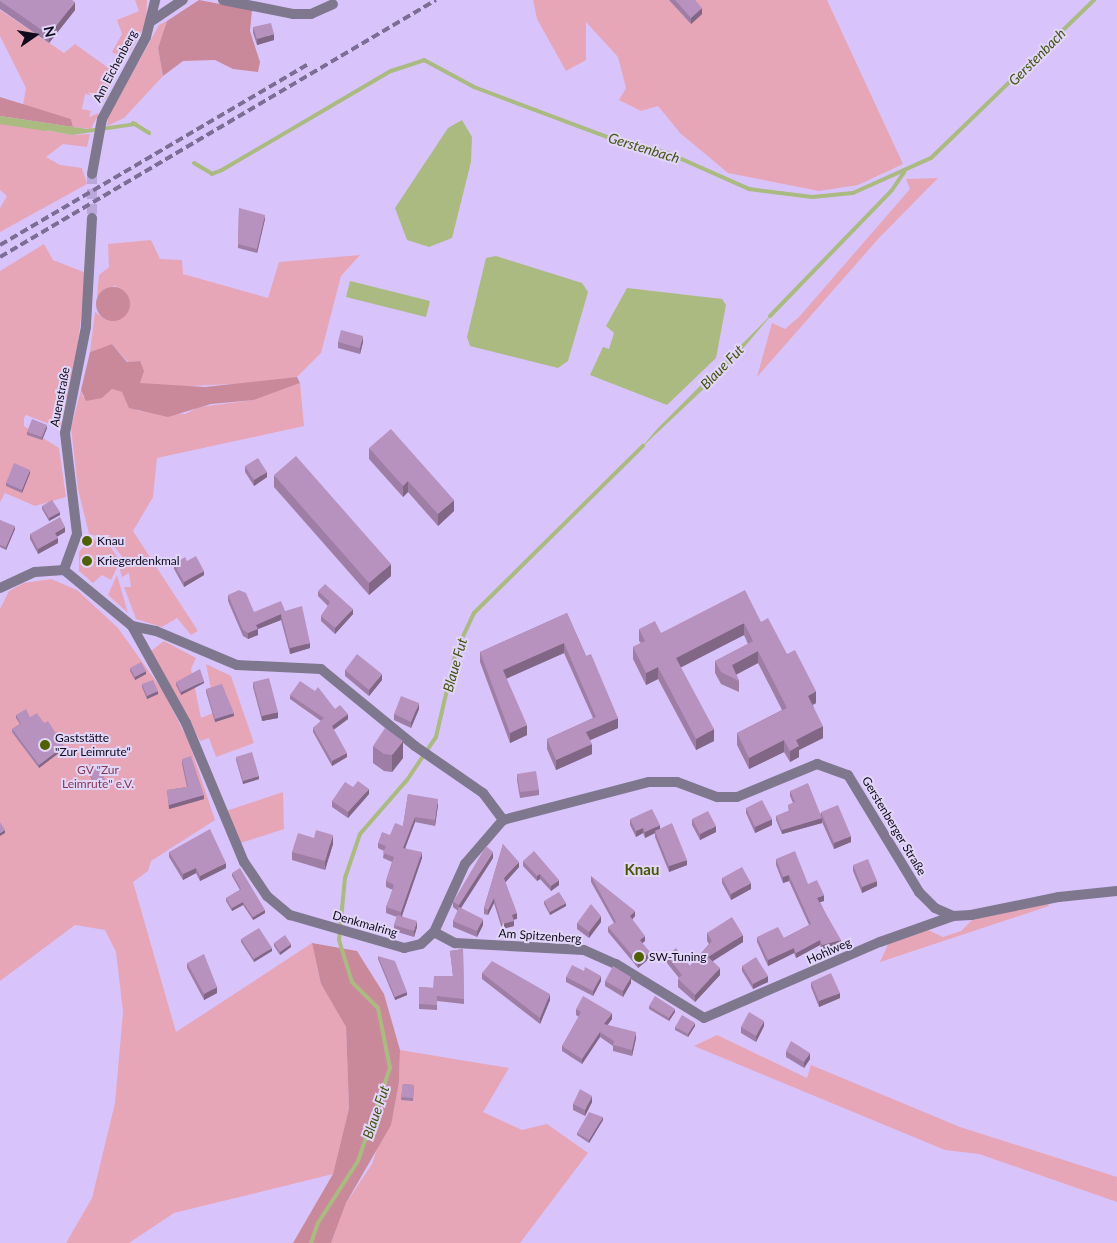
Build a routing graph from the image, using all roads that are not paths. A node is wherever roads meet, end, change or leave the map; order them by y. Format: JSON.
{"nodes":[{"id":1,"x":154,"y":0,"type":"edge"},
{"id":2,"x":183,"y":0,"type":"edge"},
{"id":3,"x":223,"y":0,"type":"edge"},
{"id":4,"x":333,"y":4,"type":"dead end"},
{"id":5,"x":153,"y":20,"type":"junction"},
{"id":6,"x":92,"y":174,"type":"tunnel mouth"},
{"id":7,"x":92,"y":218,"type":"tunnel mouth"},
{"id":8,"x":64,"y":570,"type":"junction"},
{"id":9,"x":0,"y":588,"type":"edge"},
{"id":10,"x":132,"y":626,"type":"junction"},
{"id":11,"x":503,"y":820,"type":"junction"},
{"id":12,"x":1117,"y":891,"type":"edge"},
{"id":13,"x":953,"y":916,"type":"junction"},
{"id":14,"x":434,"y":932,"type":"junction"},
{"id":15,"x":718,"y":1014,"type":"joint"}],
"edges":[{"from":1,"to":5,"type":"street","name":"Am Eichenberg"},
{"from":2,"to":5,"type":"street"},
{"from":3,"to":4,"type":"street"},
{"from":5,"to":6,"type":"street","name":"Am Eichenberg"},
{"from":7,"to":8,"type":"street","name":"Auenstraße"},
{"from":8,"to":9,"type":"street"},
{"from":8,"to":10,"type":"street","name":"Denkmalring"},
{"from":10,"to":11,"type":"street","name":"Denkmalring"},
{"from":10,"to":14,"type":"street","name":"Denkmalring"},
{"from":11,"to":13,"type":"street","name":"Gerstenberger Straße"},
{"from":11,"to":14,"type":"street"},
{"from":12,"to":13,"type":"street"},
{"from":13,"to":15,"type":"street","name":"Hohlweg"},
{"from":14,"to":15,"type":"street","name":"Am Spitzenberg"}]}
